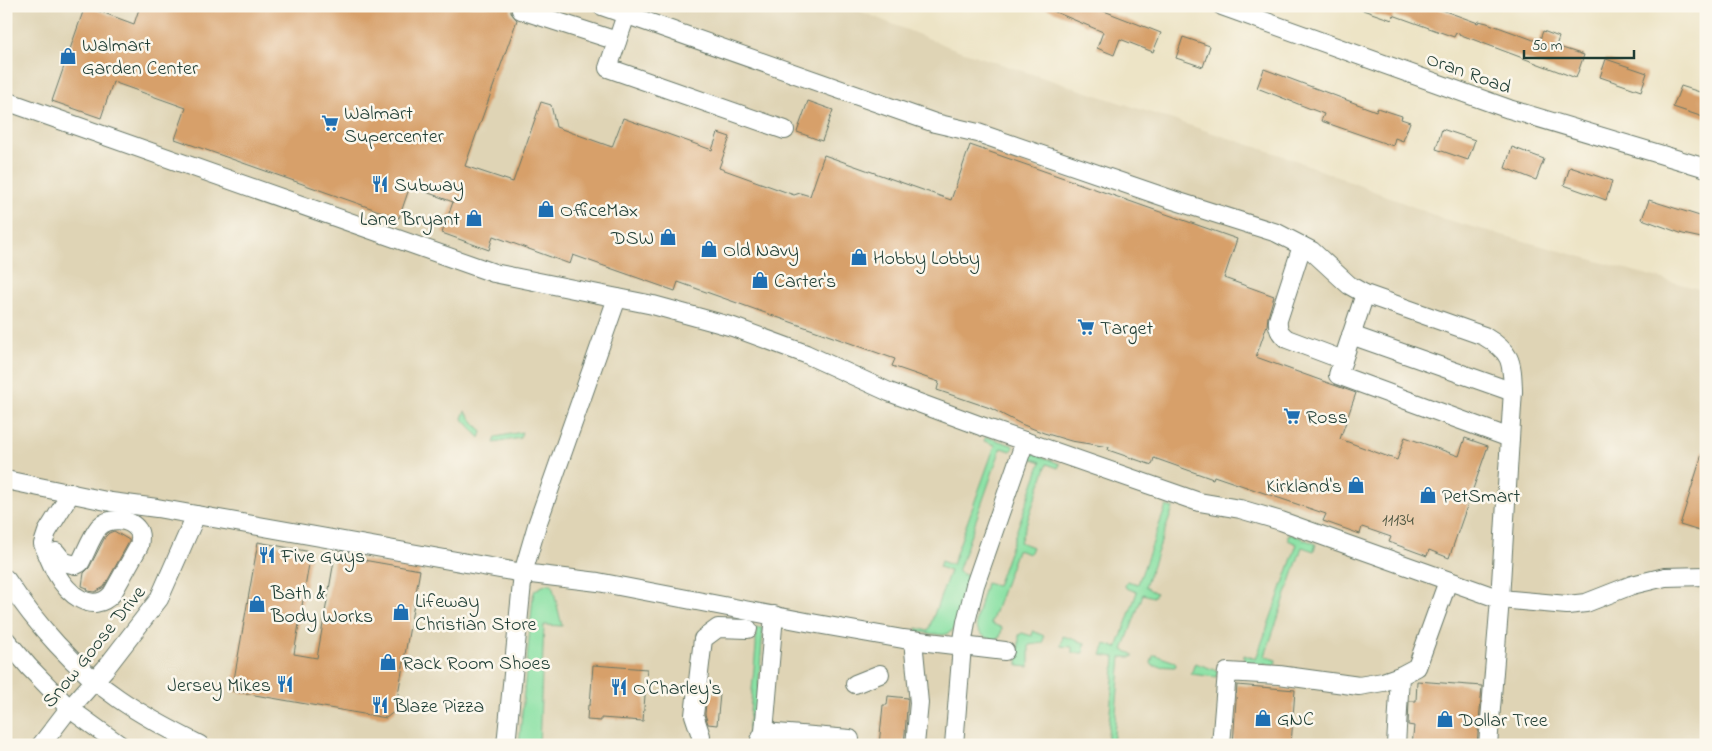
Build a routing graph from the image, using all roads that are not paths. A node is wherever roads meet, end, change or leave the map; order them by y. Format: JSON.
{"nodes":[{"id":1,"x":602,"y":6,"type":"edge"},
{"id":2,"x":1222,"y":6,"type":"edge"},
{"id":3,"x":520,"y":10,"type":"dead end"},
{"id":4,"x":626,"y":15,"type":"junction"},
{"id":5,"x":617,"y":41,"type":"junction"},
{"id":6,"x":6,"y":101,"type":"edge"},
{"id":7,"x":785,"y":130,"type":"dead end"},
{"id":8,"x":1706,"y":168,"type":"edge"},
{"id":9,"x":1302,"y":246,"type":"junction"},
{"id":10,"x":1365,"y":294,"type":"junction"},
{"id":11,"x":617,"y":298,"type":"junction"},
{"id":12,"x":1351,"y":335,"type":"junction"},
{"id":13,"x":1343,"y":360,"type":"junction"},
{"id":14,"x":1513,"y":392,"type":"junction"},
{"id":15,"x":1510,"y":438,"type":"junction"},
{"id":16,"x":1025,"y":441,"type":"junction"},
{"id":17,"x":6,"y":480,"type":"edge"},
{"id":18,"x":71,"y":493,"type":"junction"},
{"id":19,"x":196,"y":515,"type":"junction"},
{"id":20,"x":56,"y":552,"type":"dead end"},
{"id":21,"x":523,"y":573,"type":"junction"},
{"id":22,"x":1706,"y":576,"type":"edge"},
{"id":23,"x":6,"y":579,"type":"edge"},
{"id":24,"x":1448,"y":581,"type":"junction"},
{"id":25,"x":1500,"y":599,"type":"junction"},
{"id":26,"x":774,"y":615,"type":"junction"},
{"id":27,"x":748,"y":629,"type":"dead end"},
{"id":28,"x":6,"y":640,"type":"edge"},
{"id":29,"x":913,"y":640,"type":"junction"},
{"id":30,"x":962,"y":646,"type":"junction"},
{"id":31,"x":1005,"y":651,"type":"dead end"},
{"id":32,"x":880,"y":674,"type":"dead end"},
{"id":33,"x":1400,"y":676,"type":"junction"},
{"id":34,"x":95,"y":680,"type":"junction"},
{"id":35,"x":855,"y":684,"type":"dead end"},
{"id":36,"x":70,"y":709,"type":"junction"},
{"id":37,"x":763,"y":738,"type":"edge"},
{"id":38,"x":850,"y":738,"type":"dead end"},
{"id":39,"x":41,"y":745,"type":"edge"},
{"id":40,"x":120,"y":745,"type":"edge"},
{"id":41,"x":200,"y":745,"type":"edge"},
{"id":42,"x":506,"y":745,"type":"edge"},
{"id":43,"x":700,"y":745,"type":"edge"},
{"id":44,"x":915,"y":745,"type":"edge"},
{"id":45,"x":954,"y":745,"type":"edge"},
{"id":46,"x":1221,"y":745,"type":"edge"},
{"id":47,"x":1396,"y":745,"type":"edge"},
{"id":48,"x":1488,"y":745,"type":"edge"}],
"edges":[{"from":1,"to":4,"type":"street"},
{"from":2,"to":8,"type":"street","name":"Oran Road"},
{"from":3,"to":5,"type":"street"},
{"from":4,"to":5,"type":"street"},
{"from":4,"to":9,"type":"street"},
{"from":5,"to":7,"type":"street"},
{"from":6,"to":11,"type":"street"},
{"from":9,"to":10,"type":"street"},
{"from":9,"to":13,"type":"street"},
{"from":10,"to":12,"type":"street"},
{"from":10,"to":14,"type":"street"},
{"from":11,"to":16,"type":"street"},
{"from":11,"to":21,"type":"street"},
{"from":12,"to":13,"type":"street"},
{"from":12,"to":14,"type":"street"},
{"from":13,"to":15,"type":"street"},
{"from":14,"to":15,"type":"street"},
{"from":15,"to":25,"type":"street"},
{"from":16,"to":24,"type":"street"},
{"from":16,"to":30,"type":"street"},
{"from":17,"to":18,"type":"street"},
{"from":18,"to":19,"type":"street"},
{"from":18,"to":20,"type":"street"},
{"from":19,"to":21,"type":"street"},
{"from":19,"to":34,"type":"street","name":"Snow Goose Drive"},
{"from":21,"to":26,"type":"street"},
{"from":21,"to":42,"type":"street"},
{"from":22,"to":25,"type":"street"},
{"from":23,"to":34,"type":"street"},
{"from":24,"to":25,"type":"street"},
{"from":24,"to":33,"type":"street"},
{"from":25,"to":48,"type":"street"},
{"from":26,"to":29,"type":"street"},
{"from":26,"to":37,"type":"street"},
{"from":27,"to":43,"type":"street"},
{"from":28,"to":36,"type":"street"},
{"from":29,"to":30,"type":"street"},
{"from":29,"to":44,"type":"street"},
{"from":30,"to":31,"type":"street"},
{"from":30,"to":45,"type":"street"},
{"from":32,"to":35,"type":"street"},
{"from":33,"to":46,"type":"street"},
{"from":33,"to":47,"type":"street"},
{"from":34,"to":36,"type":"street","name":"Snow Goose Drive"},
{"from":34,"to":41,"type":"street"},
{"from":36,"to":39,"type":"street","name":"Snow Goose Drive"},
{"from":36,"to":40,"type":"street"},
{"from":37,"to":38,"type":"street"}]}
